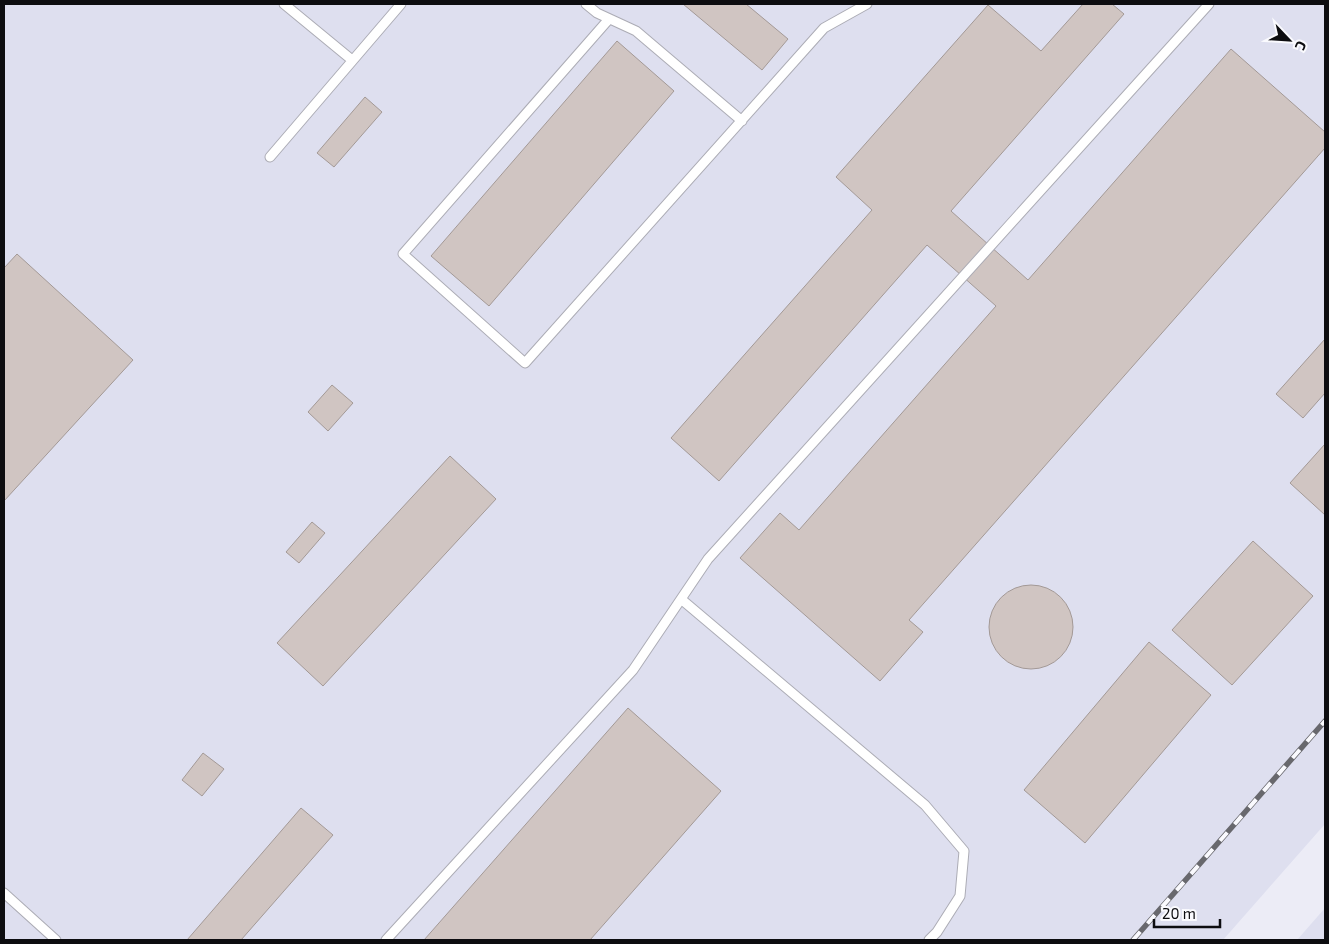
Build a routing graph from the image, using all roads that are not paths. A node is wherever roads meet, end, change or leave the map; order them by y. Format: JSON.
{"nodes":[{"id":1,"x":284,"y":4,"type":"edge"},
{"id":2,"x":401,"y":4,"type":"edge"},
{"id":3,"x":586,"y":4,"type":"edge"},
{"id":4,"x":867,"y":4,"type":"edge"},
{"id":5,"x":1209,"y":4,"type":"edge"},
{"id":6,"x":609,"y":19,"type":"junction"},
{"id":7,"x":352,"y":60,"type":"junction"},
{"id":8,"x":742,"y":121,"type":"junction"},
{"id":9,"x":270,"y":157,"type":"dead end"},
{"id":10,"x":681,"y":599,"type":"junction"},
{"id":11,"x":4,"y":893,"type":"edge"},
{"id":12,"x":56,"y":940,"type":"edge"},
{"id":13,"x":386,"y":940,"type":"edge"},
{"id":14,"x":929,"y":940,"type":"edge"}],
"edges":[{"from":1,"to":7,"type":"lane"},
{"from":2,"to":7,"type":"lane"},
{"from":3,"to":6,"type":"lane"},
{"from":4,"to":8,"type":"lane"},
{"from":5,"to":10,"type":"lane"},
{"from":6,"to":8,"type":"lane"},
{"from":6,"to":8,"type":"lane"},
{"from":7,"to":9,"type":"lane"},
{"from":10,"to":13,"type":"lane"},
{"from":10,"to":14,"type":"lane"},
{"from":11,"to":12,"type":"lane"}]}
